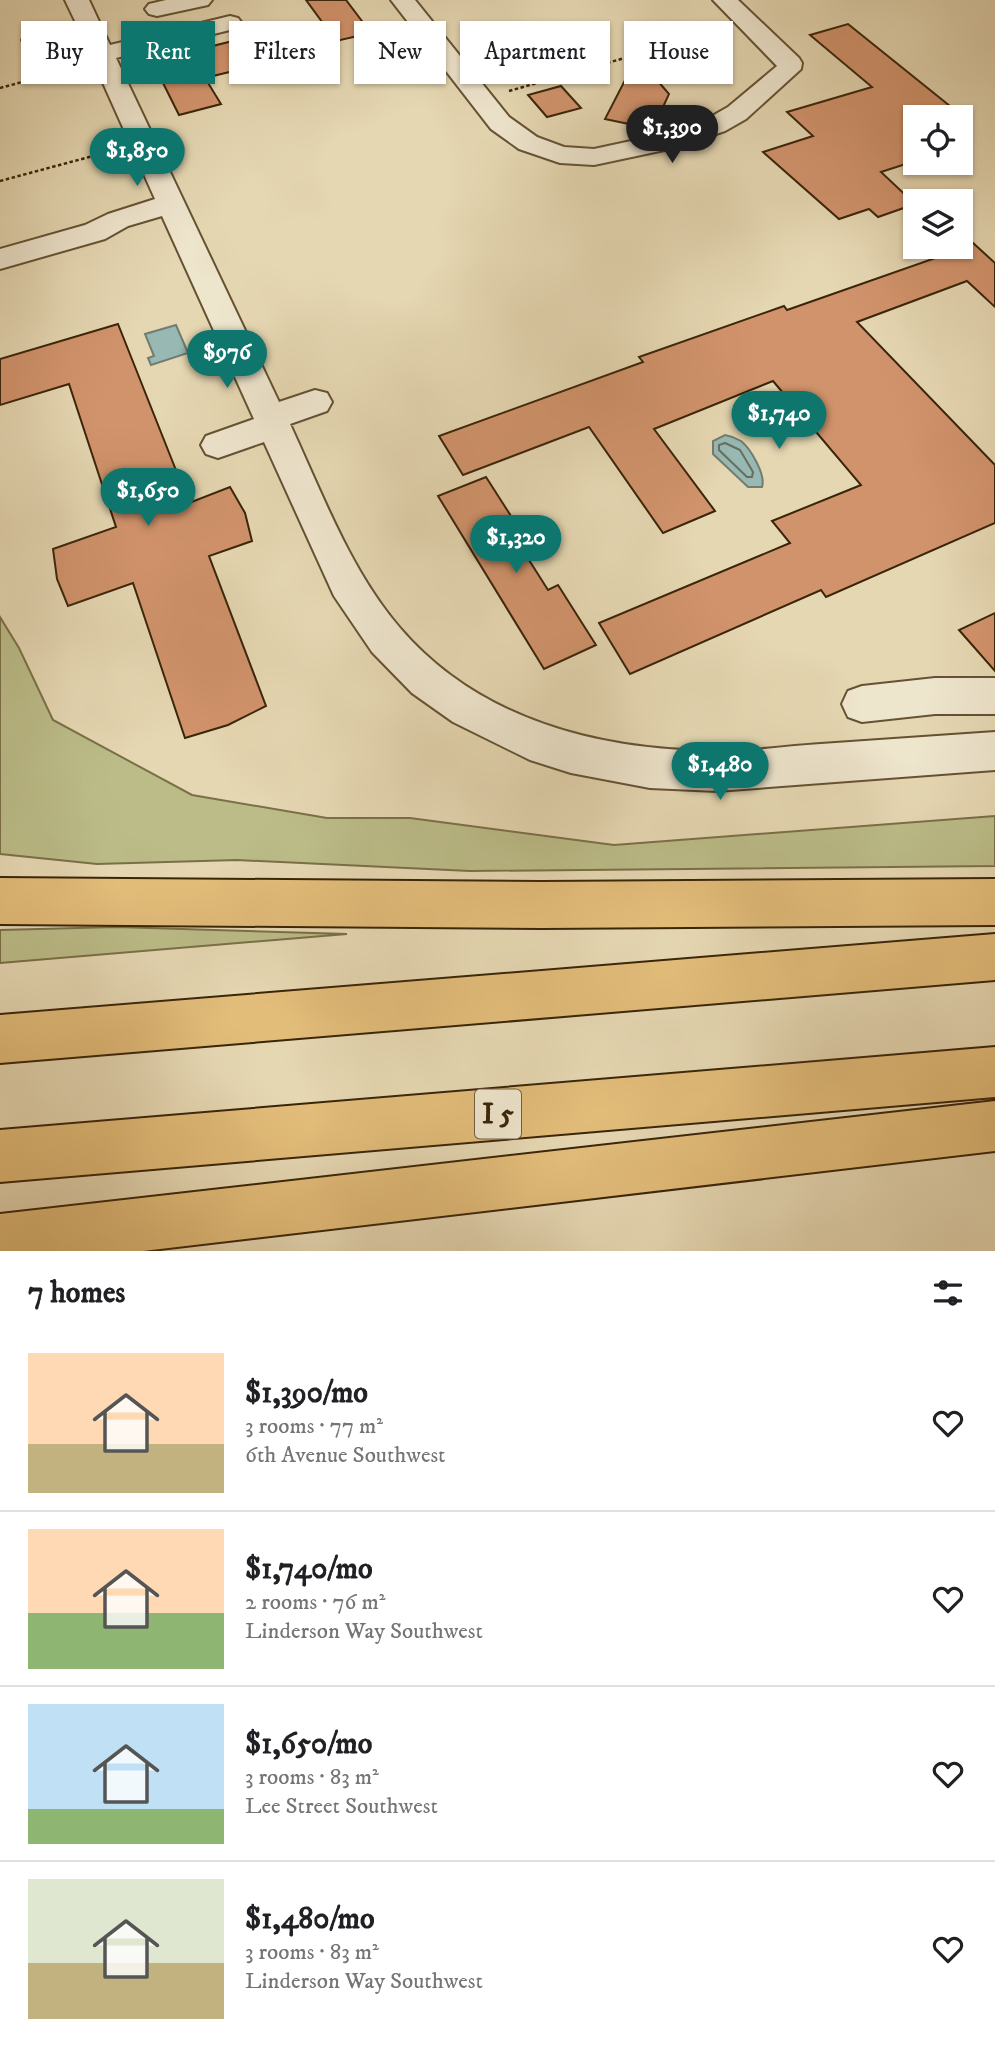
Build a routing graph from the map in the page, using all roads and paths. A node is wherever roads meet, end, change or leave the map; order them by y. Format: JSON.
{"nodes":[{"id":1,"x":200,"y":0,"type":"edge"},
{"id":2,"x":403,"y":0,"type":"edge"},
{"id":3,"x":725,"y":0,"type":"edge"},
{"id":4,"x":157,"y":5,"type":"edge"},
{"id":5,"x":750,"y":22,"type":"junction"},
{"id":6,"x":229,"y":23,"type":"edge"},
{"id":7,"x":107,"y":34,"type":"edge"},
{"id":8,"x":107,"y":75,"type":"edge"},
{"id":9,"x":21,"y":76,"type":"edge"},
{"id":10,"x":0,"y":88,"type":"edge"},
{"id":11,"x":475,"y":90,"type":"junction"},
{"id":12,"x":123,"y":152,"type":"dead end"},
{"id":13,"x":0,"y":181,"type":"edge"},
{"id":14,"x":170,"y":204,"type":"junction"},
{"id":15,"x":118,"y":219,"type":"junction"},
{"id":16,"x":0,"y":234,"type":"edge"},
{"id":17,"x":0,"y":259,"type":"edge"},
{"id":18,"x":315,"y":402,"type":"dead end"},
{"id":19,"x":272,"y":422,"type":"junction"},
{"id":20,"x":218,"y":445,"type":"dead end"},
{"id":21,"x":935,"y":696,"type":"junction"},
{"id":22,"x":995,"y":696,"type":"edge"},
{"id":23,"x":862,"y":704,"type":"dead end"},
{"id":24,"x":975,"y":752,"type":"edge"},
{"id":25,"x":0,"y":901,"type":"edge"},
{"id":26,"x":995,"y":902,"type":"edge"},
{"id":27,"x":995,"y":957,"type":"edge"},
{"id":28,"x":0,"y":1039,"type":"edge"},
{"id":29,"x":995,"y":1072,"type":"edge"},
{"id":30,"x":995,"y":1126,"type":"edge"},
{"id":31,"x":0,"y":1156,"type":"edge"},
{"id":32,"x":0,"y":1241,"type":"edge"}],
"edges":[{"from":1,"to":4,"type":"street"},
{"from":2,"to":11,"type":"street"},
{"from":3,"to":5,"type":"street"},
{"from":5,"to":11,"type":"path"},
{"from":5,"to":11,"type":"street"},
{"from":6,"to":7,"type":"street"},
{"from":8,"to":14,"type":"street"},
{"from":9,"to":10,"type":"path"},
{"from":12,"to":13,"type":"path"},
{"from":14,"to":15,"type":"street"},
{"from":14,"to":19,"type":"street"},
{"from":15,"to":16,"type":"street"},
{"from":15,"to":17,"type":"street"},
{"from":18,"to":19,"type":"street"},
{"from":19,"to":20,"type":"street"},
{"from":19,"to":24,"type":"street"},
{"from":21,"to":22,"type":"street"},
{"from":21,"to":23,"type":"street"},
{"from":21,"to":24,"type":"street"},
{"from":25,"to":26,"type":"highway"},
{"from":27,"to":28,"type":"highway"},
{"from":29,"to":31,"type":"highway","number":"I 5"},
{"from":30,"to":32,"type":"highway"}]}
